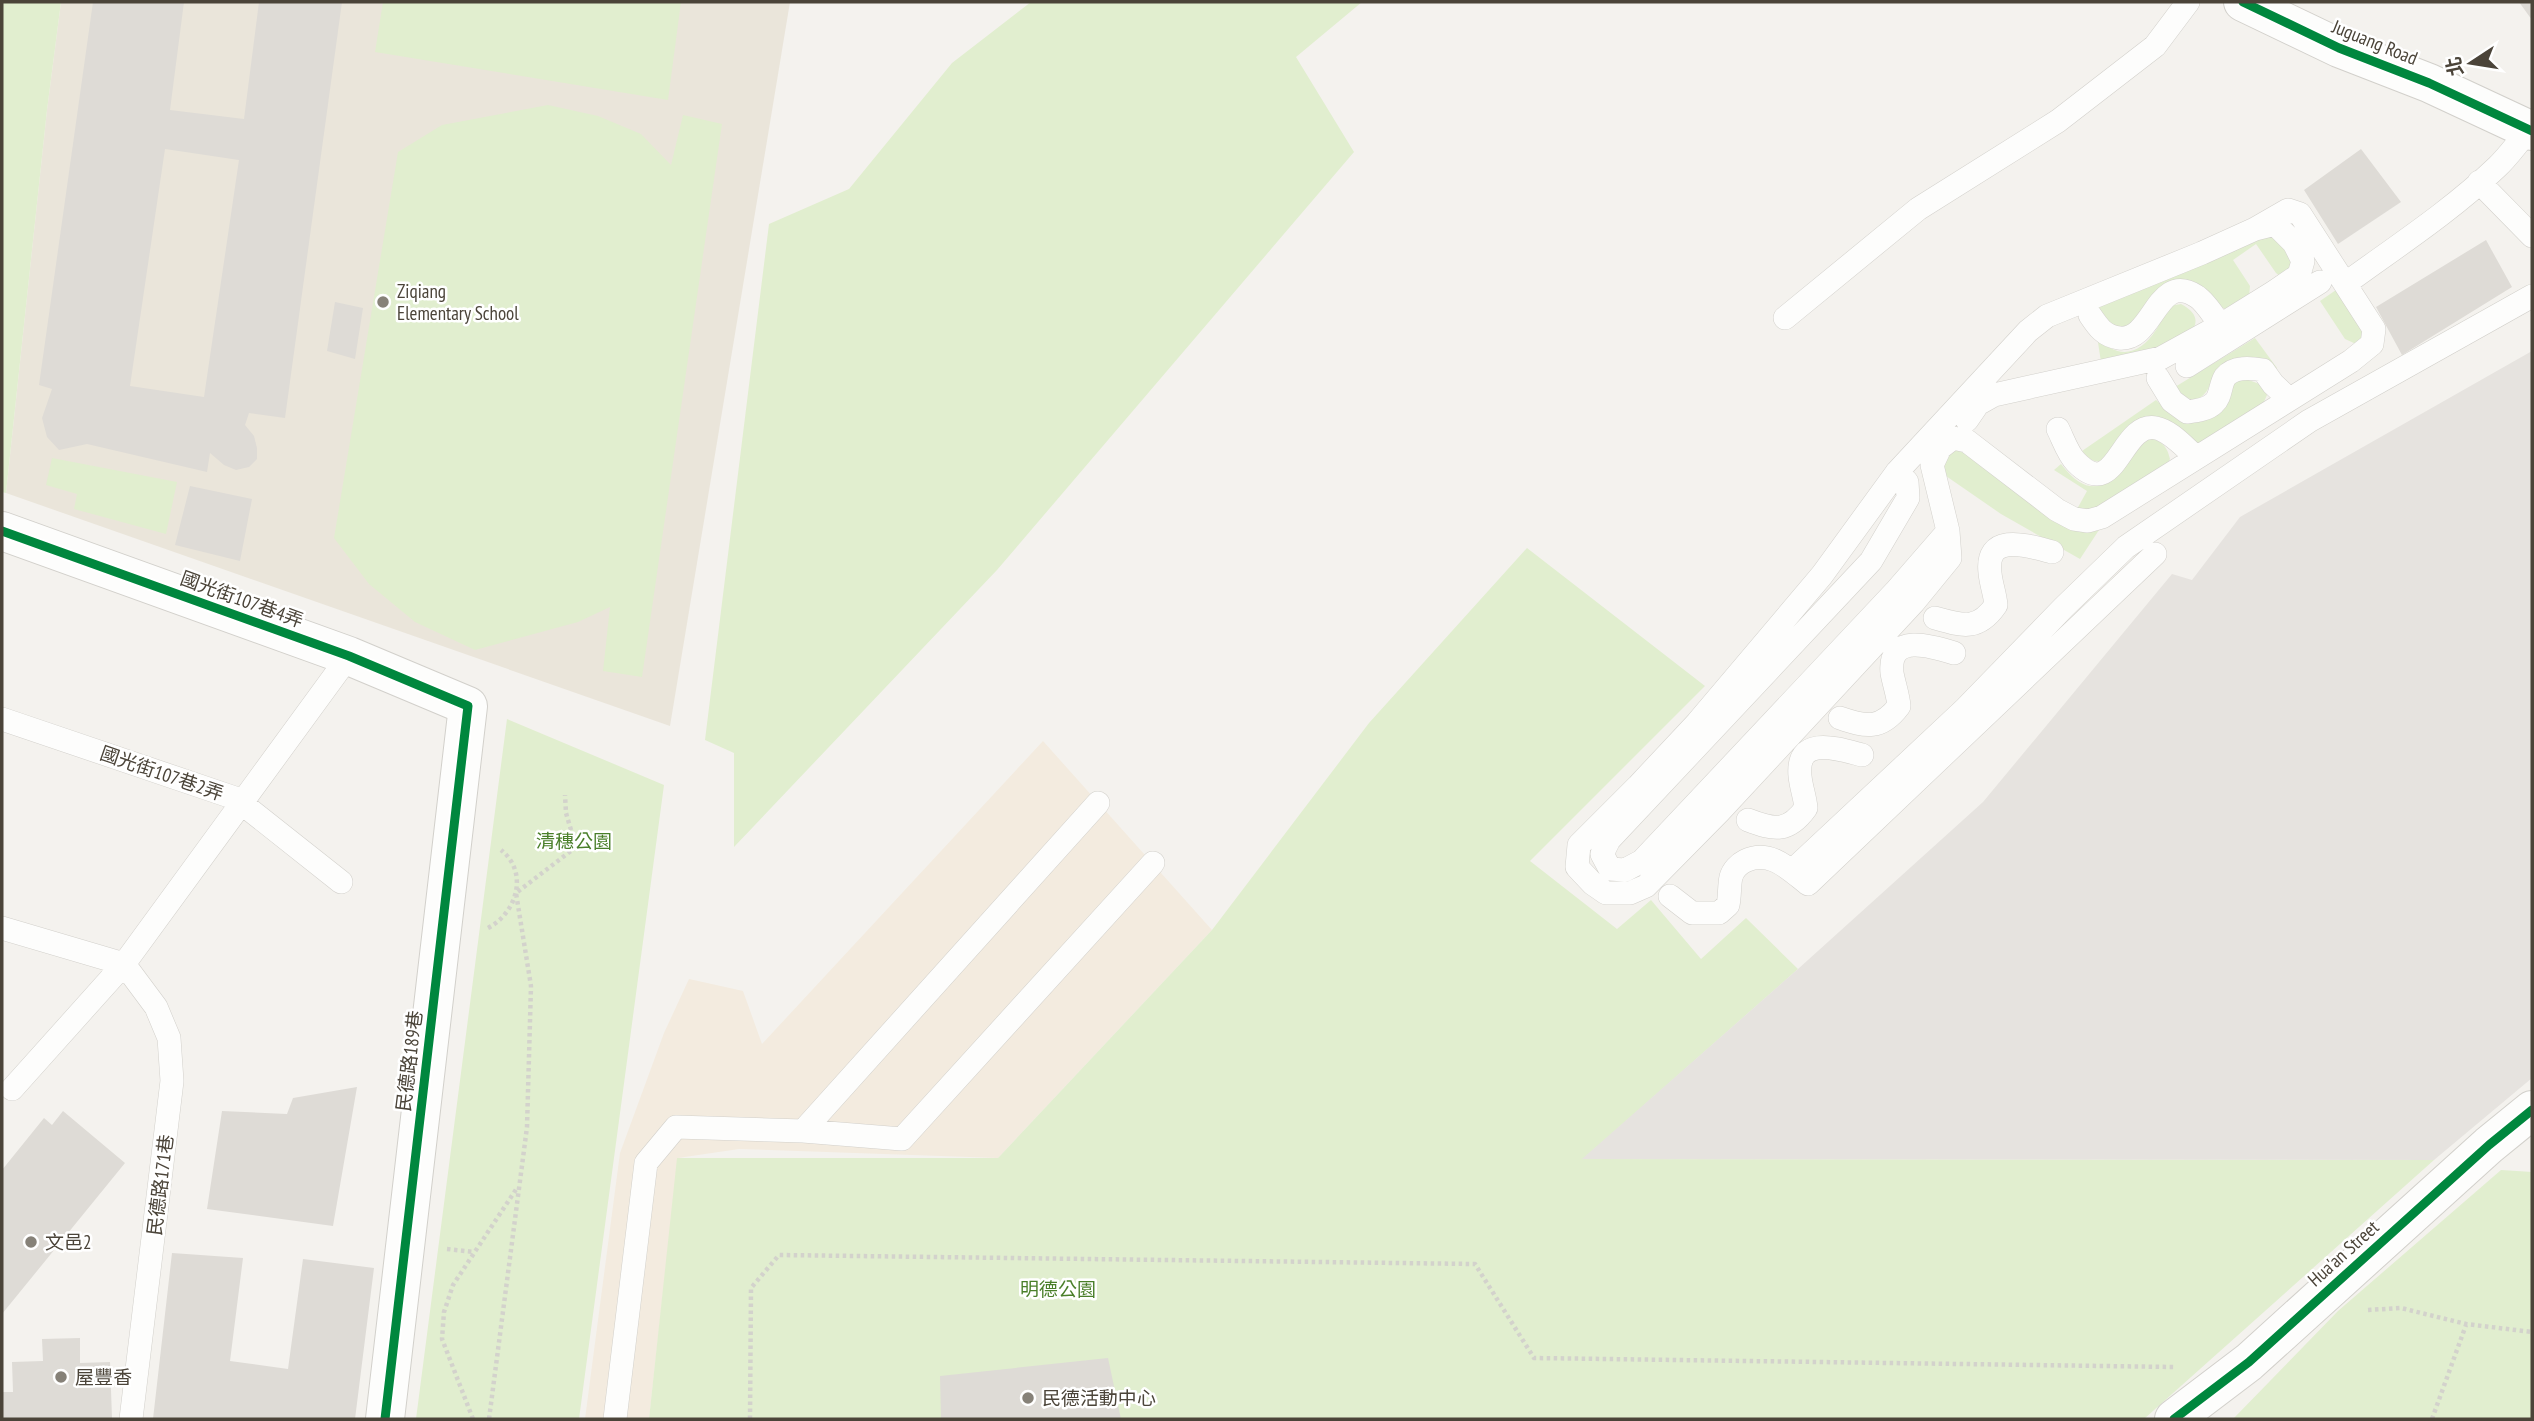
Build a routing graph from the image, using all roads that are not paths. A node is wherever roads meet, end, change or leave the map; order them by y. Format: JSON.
{"nodes":[{"id":1,"x":2188,"y":2,"type":"edge"},
{"id":2,"x":2244,"y":2,"type":"edge"},
{"id":3,"x":2531,"y":130,"type":"edge"},
{"id":4,"x":2479,"y":182,"type":"junction"},
{"id":5,"x":2255,"y":229,"type":"junction"},
{"id":6,"x":2532,"y":236,"type":"edge"},
{"id":7,"x":2320,"y":282,"type":"dead end"},
{"id":8,"x":2345,"y":284,"type":"junction"},
{"id":9,"x":2532,"y":296,"type":"edge"},
{"id":10,"x":2090,"y":316,"type":"dead end"},
{"id":11,"x":1785,"y":318,"type":"dead end"},
{"id":12,"x":2221,"y":325,"type":"junction"},
{"id":13,"x":2187,"y":366,"type":"dead end"},
{"id":14,"x":2158,"y":378,"type":"dead end"},
{"id":15,"x":2289,"y":400,"type":"junction"},
{"id":16,"x":2057,"y":429,"type":"dead end"},
{"id":17,"x":1953,"y":438,"type":"junction"},
{"id":18,"x":2196,"y":457,"type":"junction"},
{"id":19,"x":1897,"y":472,"type":"junction"},
{"id":20,"x":2,"y":531,"type":"edge"},
{"id":21,"x":1948,"y":531,"type":"junction"},
{"id":22,"x":2052,"y":552,"type":"dead end"},
{"id":23,"x":2155,"y":554,"type":"dead end"},
{"id":24,"x":1935,"y":618,"type":"dead end"},
{"id":25,"x":1954,"y":653,"type":"dead end"},
{"id":26,"x":349,"y":656,"type":"junction"},
{"id":27,"x":468,"y":706,"type":"joint"},
{"id":28,"x":1840,"y":718,"type":"dead end"},
{"id":29,"x":2,"y":719,"type":"edge"},
{"id":30,"x":1862,"y":755,"type":"dead end"},
{"id":31,"x":242,"y":803,"type":"junction"},
{"id":32,"x":1098,"y":803,"type":"dead end"},
{"id":33,"x":1748,"y":820,"type":"dead end"},
{"id":34,"x":1153,"y":863,"type":"dead end"},
{"id":35,"x":1791,"y":871,"type":"junction"},
{"id":36,"x":341,"y":882,"type":"dead end"},
{"id":37,"x":1670,"y":895,"type":"dead end"},
{"id":38,"x":2,"y":928,"type":"edge"},
{"id":39,"x":124,"y":964,"type":"junction"},
{"id":40,"x":12,"y":1089,"type":"dead end"},
{"id":41,"x":2532,"y":1110,"type":"edge"},
{"id":42,"x":803,"y":1131,"type":"junction"},
{"id":43,"x":131,"y":1419,"type":"edge"},
{"id":44,"x":385,"y":1419,"type":"edge"},
{"id":45,"x":615,"y":1419,"type":"edge"},
{"id":46,"x":2174,"y":1419,"type":"edge"}],
"edges":[{"from":1,"to":11,"type":"lane"},
{"from":2,"to":3,"type":"street","name":"Juguang Road"},
{"from":3,"to":4,"type":"lane"},
{"from":4,"to":6,"type":"lane"},
{"from":4,"to":8,"type":"lane"},
{"from":5,"to":8,"type":"lane"},
{"from":5,"to":12,"type":"lane"},
{"from":5,"to":19,"type":"lane"},
{"from":7,"to":13,"type":"lane"},
{"from":8,"to":15,"type":"lane"},
{"from":9,"to":35,"type":"lane"},
{"from":10,"to":12,"type":"lane"},
{"from":12,"to":17,"type":"lane"},
{"from":14,"to":15,"type":"lane"},
{"from":15,"to":18,"type":"lane"},
{"from":16,"to":18,"type":"lane"},
{"from":17,"to":18,"type":"lane"},
{"from":17,"to":21,"type":"lane"},
{"from":19,"to":21,"type":"lane"},
{"from":19,"to":21,"type":"lane"},
{"from":20,"to":26,"type":"street","name":"國光街107巷4弄"},
{"from":22,"to":24,"type":"lane"},
{"from":23,"to":35,"type":"lane"},
{"from":25,"to":28,"type":"lane"},
{"from":26,"to":27,"type":"street","name":"國光街107巷4弄"},
{"from":26,"to":31,"type":"lane"},
{"from":27,"to":44,"type":"street","name":"民德路189巷"},
{"from":29,"to":31,"type":"lane","name":"國光街107巷2弄"},
{"from":30,"to":33,"type":"lane"},
{"from":31,"to":36,"type":"lane","name":"國光街107巷2弄"},
{"from":31,"to":39,"type":"lane"},
{"from":32,"to":42,"type":"lane"},
{"from":34,"to":42,"type":"lane"},
{"from":35,"to":37,"type":"lane"},
{"from":38,"to":39,"type":"lane"},
{"from":39,"to":40,"type":"lane"},
{"from":39,"to":43,"type":"lane","name":"民德路171巷"},
{"from":41,"to":46,"type":"street","name":"Hua'an Street"},
{"from":42,"to":45,"type":"lane"}]}
